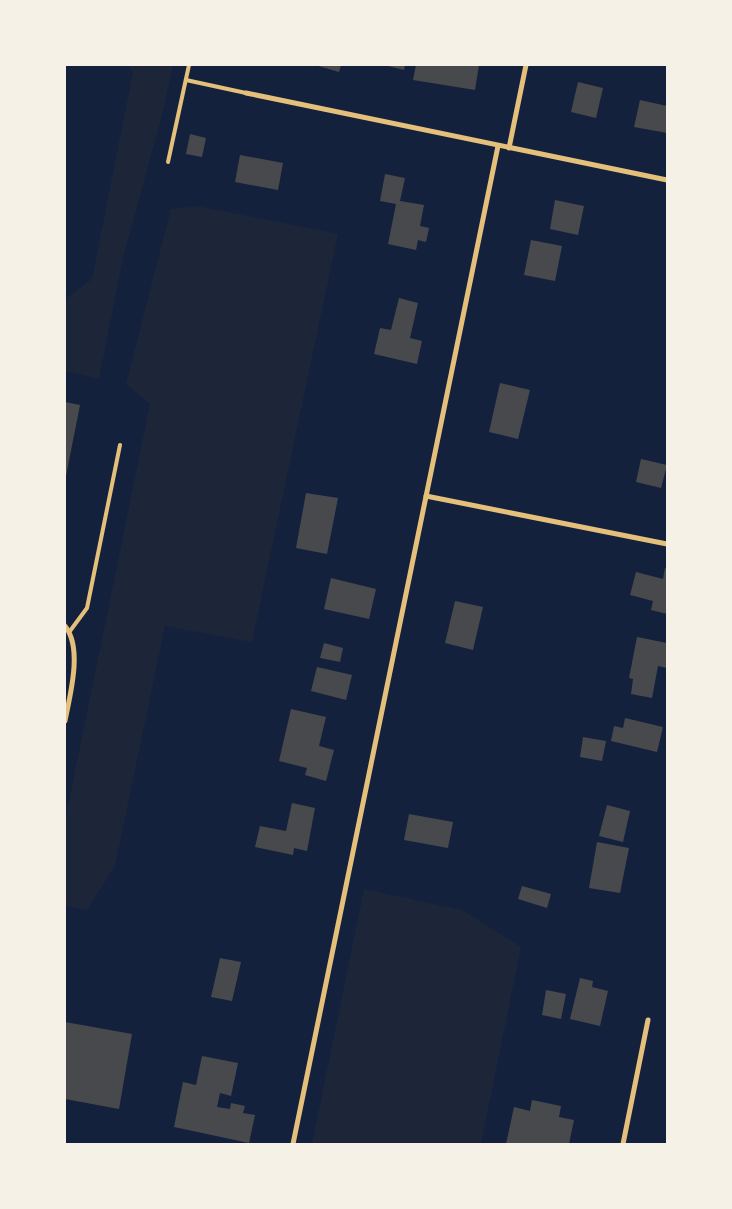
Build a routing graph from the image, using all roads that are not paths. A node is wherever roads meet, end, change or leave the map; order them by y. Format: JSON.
{"nodes":[{"id":1,"x":189,"y":65,"type":"edge"},
{"id":2,"x":526,"y":65,"type":"edge"},
{"id":3,"x":186,"y":80,"type":"junction"},
{"id":4,"x":246,"y":92,"type":"joint"},
{"id":5,"x":498,"y":146,"type":"junction"},
{"id":6,"x":509,"y":148,"type":"junction"},
{"id":7,"x":168,"y":162,"type":"dead end"},
{"id":8,"x":667,"y":180,"type":"edge"},
{"id":9,"x":120,"y":445,"type":"dead end"},
{"id":10,"x":426,"y":496,"type":"junction"},
{"id":11,"x":667,"y":544,"type":"edge"},
{"id":12,"x":65,"y":626,"type":"edge"},
{"id":13,"x":70,"y":631,"type":"junction"},
{"id":14,"x":65,"y":721,"type":"edge"},
{"id":15,"x":648,"y":1020,"type":"dead end"},
{"id":16,"x":293,"y":1144,"type":"edge"},
{"id":17,"x":623,"y":1144,"type":"edge"}],
"edges":[{"from":1,"to":3,"type":"lane"},
{"from":2,"to":6,"type":"street"},
{"from":3,"to":4,"type":"lane"},
{"from":3,"to":7,"type":"lane"},
{"from":4,"to":5,"type":"street"},
{"from":5,"to":6,"type":"street"},
{"from":5,"to":10,"type":"street"},
{"from":6,"to":8,"type":"street"},
{"from":9,"to":13,"type":"lane"},
{"from":10,"to":11,"type":"street"},
{"from":10,"to":16,"type":"street"},
{"from":12,"to":13,"type":"street"},
{"from":13,"to":14,"type":"street"},
{"from":15,"to":17,"type":"street"}]}
